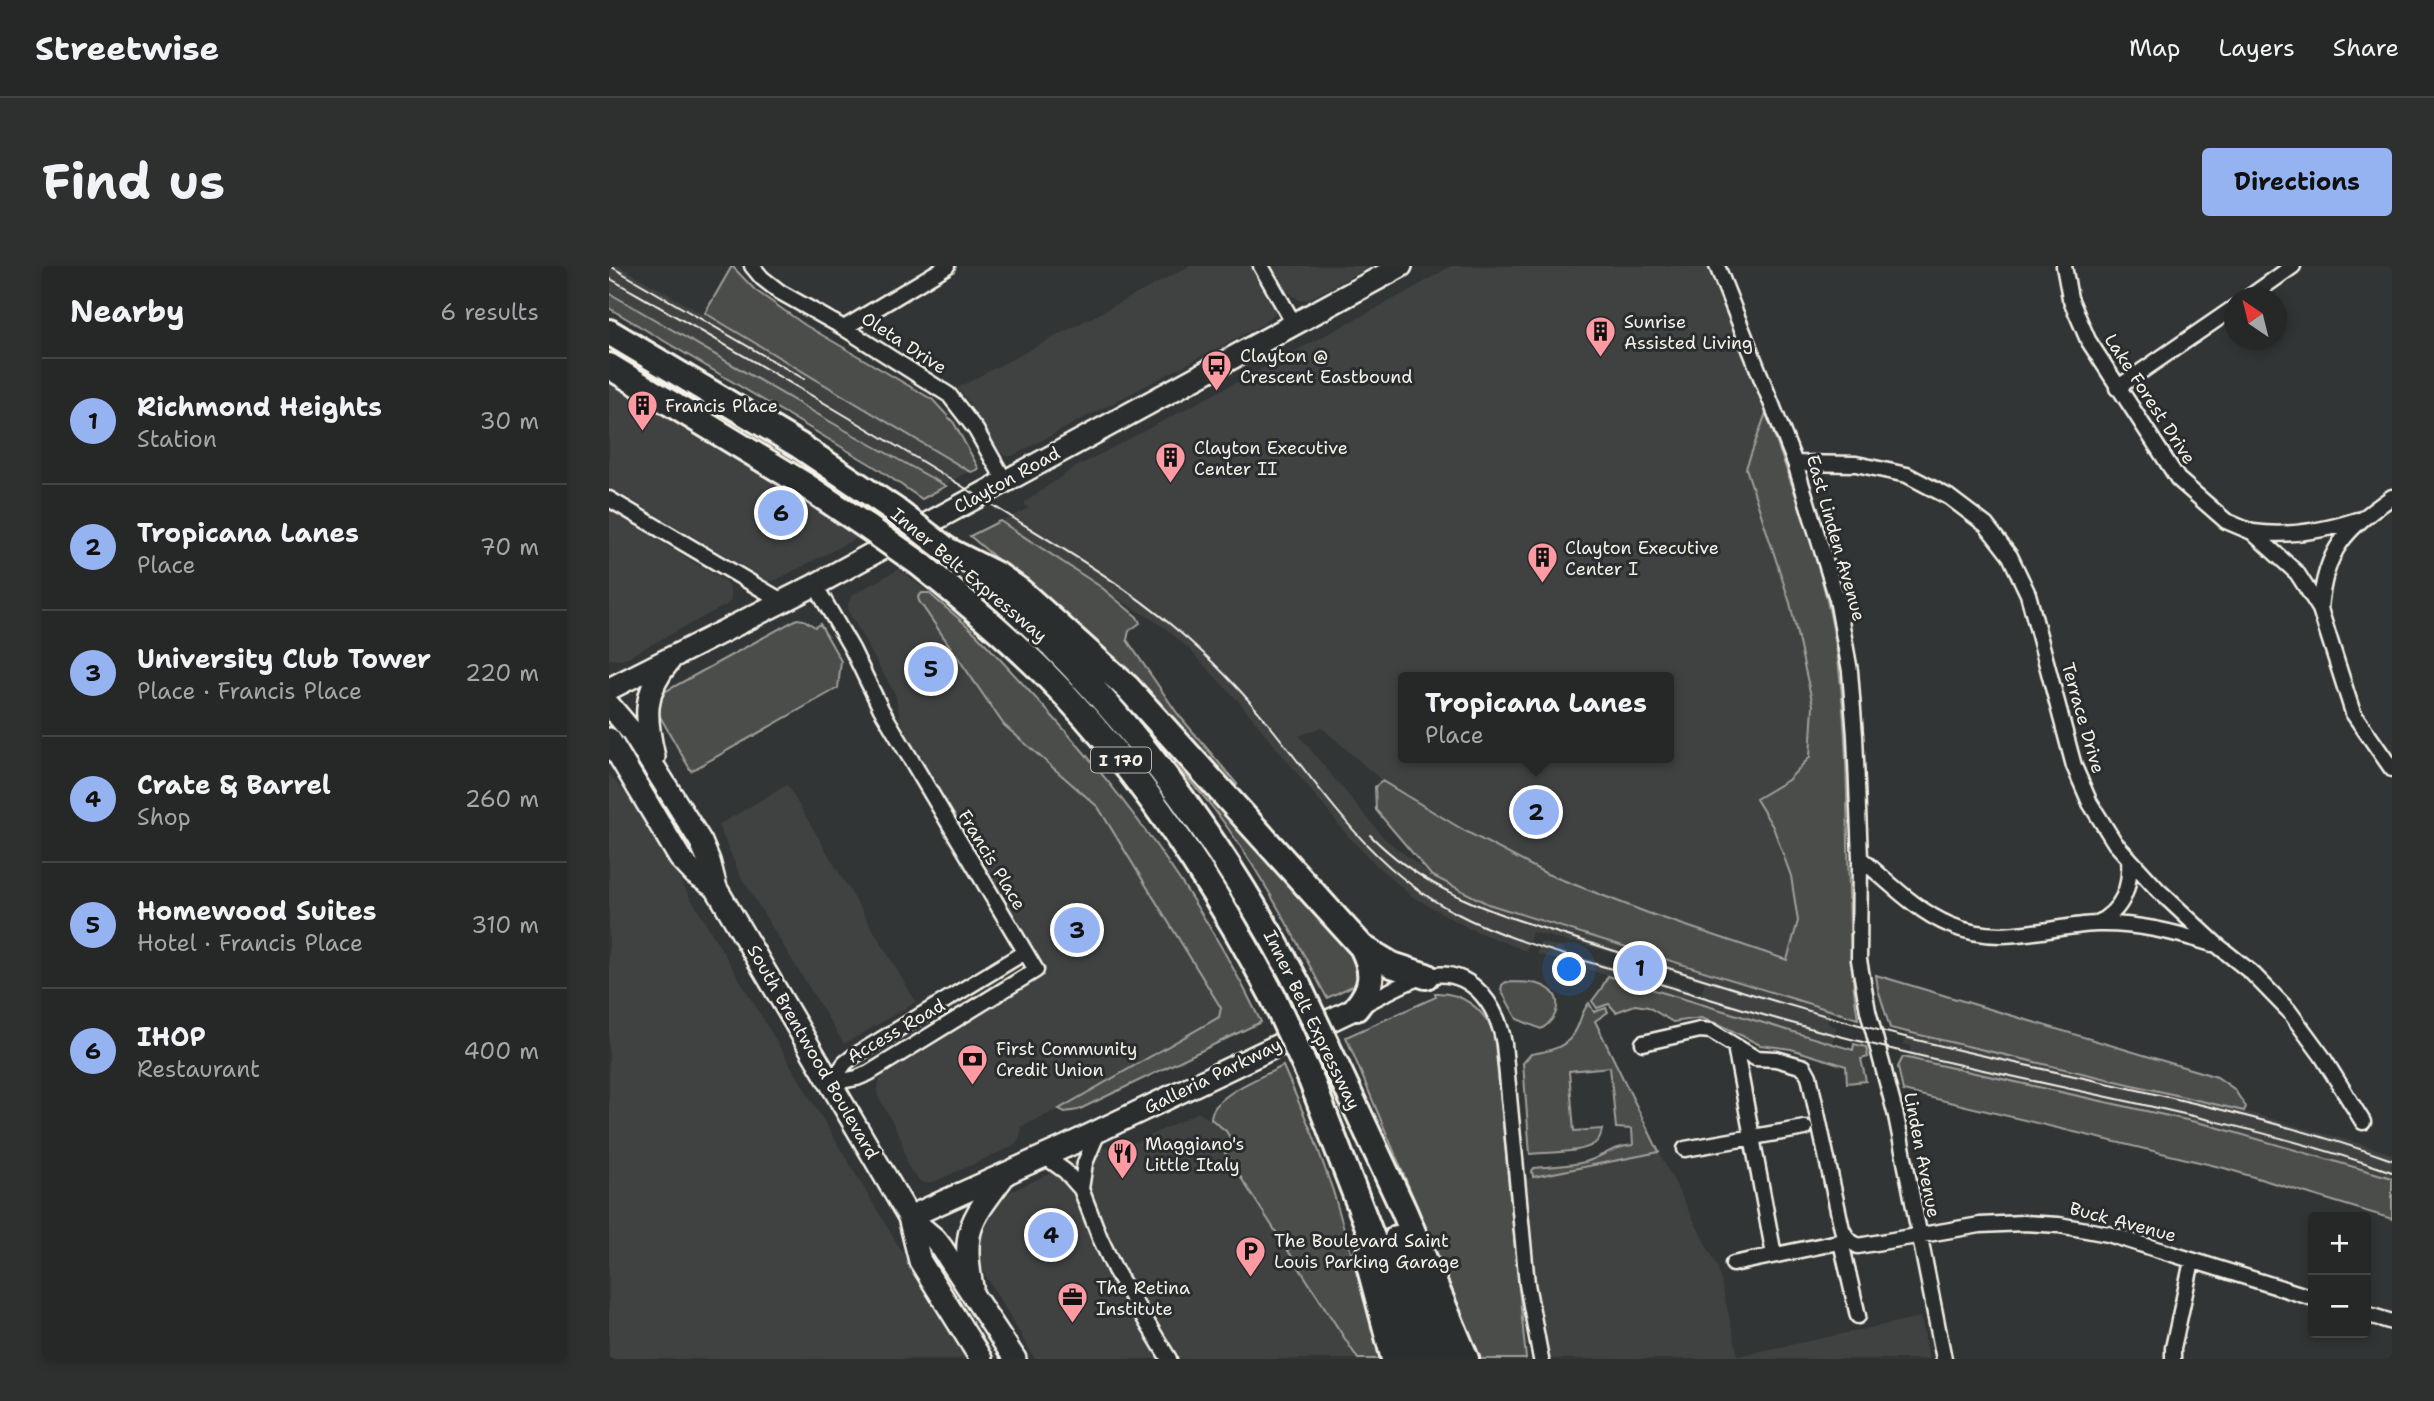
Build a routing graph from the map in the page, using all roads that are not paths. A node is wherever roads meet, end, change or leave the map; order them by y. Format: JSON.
{"nodes":[{"id":1,"x":752,"y":266,"type":"edge"},
{"id":2,"x":947,"y":266,"type":"edge"},
{"id":3,"x":1261,"y":266,"type":"edge"},
{"id":4,"x":1401,"y":266,"type":"edge"},
{"id":5,"x":1717,"y":266,"type":"edge"},
{"id":6,"x":2064,"y":266,"type":"edge"},
{"id":7,"x":2293,"y":266,"type":"edge"},
{"id":8,"x":2263,"y":287,"type":"edge"},
{"id":9,"x":2224,"y":315,"type":"edge"},
{"id":10,"x":1294,"y":324,"type":"junction"},
{"id":11,"x":845,"y":328,"type":"junction"},
{"id":12,"x":609,"y":332,"type":"edge"},
{"id":13,"x":609,"y":366,"type":"edge"},
{"id":14,"x":2117,"y":388,"type":"junction"},
{"id":15,"x":1795,"y":463,"type":"junction"},
{"id":16,"x":1005,"y":481,"type":"junction"},
{"id":17,"x":2392,"y":497,"type":"edge"},
{"id":18,"x":609,"y":499,"type":"edge"},
{"id":19,"x":2363,"y":518,"type":"junction"},
{"id":20,"x":2252,"y":532,"type":"junction"},
{"id":21,"x":947,"y":550,"type":"junction"},
{"id":22,"x":815,"y":585,"type":"junction"},
{"id":23,"x":782,"y":601,"type":"junction"},
{"id":24,"x":2321,"y":609,"type":"junction"},
{"id":25,"x":674,"y":657,"type":"junction"},
{"id":26,"x":609,"y":689,"type":"edge"},
{"id":27,"x":609,"y":705,"type":"edge"},
{"id":28,"x":609,"y":739,"type":"edge"},
{"id":29,"x":609,"y":758,"type":"edge"},
{"id":30,"x":2392,"y":769,"type":"edge"},
{"id":31,"x":658,"y":773,"type":"junction"},
{"id":32,"x":631,"y":776,"type":"junction"},
{"id":33,"x":1860,"y":858,"type":"junction"},
{"id":34,"x":2129,"y":858,"type":"junction"},
{"id":35,"x":716,"y":888,"type":"junction"},
{"id":36,"x":2095,"y":924,"type":"junction"},
{"id":37,"x":2217,"y":945,"type":"junction"},
{"id":38,"x":1362,"y":947,"type":"junction"},
{"id":39,"x":1025,"y":952,"type":"junction"},
{"id":40,"x":1859,"y":960,"type":"joint"},
{"id":41,"x":1036,"y":970,"type":"joint"},
{"id":42,"x":1426,"y":976,"type":"junction"},
{"id":43,"x":1356,"y":1008,"type":"junction"},
{"id":44,"x":1643,"y":1043,"type":"dead end"},
{"id":45,"x":1735,"y":1046,"type":"junction"},
{"id":46,"x":831,"y":1083,"type":"junction"},
{"id":47,"x":1348,"y":1092,"type":"junction"},
{"id":48,"x":2363,"y":1122,"type":"dead end"},
{"id":49,"x":1805,"y":1128,"type":"dead end"},
{"id":50,"x":1098,"y":1132,"type":"junction"},
{"id":51,"x":1752,"y":1138,"type":"junction"},
{"id":52,"x":1685,"y":1149,"type":"dead end"},
{"id":53,"x":1044,"y":1156,"type":"junction"},
{"id":54,"x":1006,"y":1173,"type":"junction"},
{"id":55,"x":1081,"y":1189,"type":"junction"},
{"id":56,"x":1356,"y":1194,"type":"junction"},
{"id":57,"x":909,"y":1217,"type":"junction"},
{"id":58,"x":1919,"y":1236,"type":"junction"},
{"id":59,"x":1845,"y":1241,"type":"junction"},
{"id":60,"x":1774,"y":1255,"type":"junction"},
{"id":61,"x":2192,"y":1261,"type":"junction"},
{"id":62,"x":1733,"y":1264,"type":"dead end"},
{"id":63,"x":974,"y":1296,"type":"junction"},
{"id":64,"x":2308,"y":1296,"type":"edge"},
{"id":65,"x":1859,"y":1315,"type":"dead end"},
{"id":66,"x":2371,"y":1316,"type":"edge"},
{"id":67,"x":2392,"y":1322,"type":"edge"},
{"id":68,"x":981,"y":1359,"type":"edge"},
{"id":69,"x":1016,"y":1359,"type":"edge"},
{"id":70,"x":1169,"y":1359,"type":"edge"},
{"id":71,"x":1394,"y":1359,"type":"edge"},
{"id":72,"x":1419,"y":1359,"type":"edge"},
{"id":73,"x":1443,"y":1359,"type":"edge"},
{"id":74,"x":1466,"y":1359,"type":"edge"},
{"id":75,"x":1541,"y":1359,"type":"edge"},
{"id":76,"x":1944,"y":1359,"type":"edge"},
{"id":77,"x":2173,"y":1359,"type":"edge"}],
"edges":[{"from":1,"to":11,"type":"street","name":"Oleta Drive"},
{"from":2,"to":11,"type":"street"},
{"from":3,"to":10,"type":"street"},
{"from":4,"to":10,"type":"main road","name":"Clayton Road"},
{"from":5,"to":15,"type":"street","name":"East Linden Avenue"},
{"from":6,"to":14,"type":"street","name":"Lake Forest Drive"},
{"from":7,"to":8,"type":"street"},
{"from":9,"to":14,"type":"street"},
{"from":10,"to":16,"type":"main road","name":"Clayton Road"},
{"from":11,"to":16,"type":"street","name":"Oleta Drive"},
{"from":12,"to":21,"type":"highway","name":"Inner Belt Expressway","number":"I 170","bridge":true},
{"from":13,"to":56,"type":"highway","name":"Inner Belt Expressway","number":"I 170","bridge":true},
{"from":14,"to":20,"type":"street","name":"Lake Forest Drive"},
{"from":15,"to":33,"type":"street","name":"East Linden Avenue"},
{"from":15,"to":34,"type":"street","name":"Terrace Drive"},
{"from":16,"to":22,"type":"main road","name":"Clayton Road"},
{"from":17,"to":19,"type":"street"},
{"from":18,"to":23,"type":"street"},
{"from":19,"to":20,"type":"street"},
{"from":19,"to":24,"type":"street"},
{"from":20,"to":24,"type":"street","name":"Lake Forest Drive"},
{"from":21,"to":38,"type":"highway"},
{"from":21,"to":47,"type":"highway","name":"Inner Belt Expressway","number":"I 170","bridge":true},
{"from":22,"to":23,"type":"main road","name":"Clayton Road"},
{"from":22,"to":39,"type":"street","name":"Francis Place"},
{"from":23,"to":25,"type":"main road","name":"Clayton Road"},
{"from":24,"to":30,"type":"street","name":"Lake Forest Drive"},
{"from":25,"to":26,"type":"main road","name":"Clayton Road"},
{"from":25,"to":31,"type":"main road"},
{"from":27,"to":31,"type":"main road","name":"South Brentwood Boulevard"},
{"from":28,"to":32,"type":"main road","name":"South Brentwood Boulevard"},
{"from":29,"to":32,"type":"main road"},
{"from":31,"to":35,"type":"main road","name":"South Brentwood Boulevard"},
{"from":32,"to":35,"type":"main road","name":"South Brentwood Boulevard"},
{"from":33,"to":36,"type":"street"},
{"from":33,"to":40,"type":"street","name":"East Linden Avenue"},
{"from":34,"to":36,"type":"street"},
{"from":34,"to":37,"type":"street","name":"Terrace Drive"},
{"from":35,"to":46,"type":"main road","name":"South Brentwood Boulevard"},
{"from":36,"to":37,"type":"street"},
{"from":37,"to":48,"type":"street","name":"Terrace Drive"},
{"from":38,"to":42,"type":"highway"},
{"from":38,"to":43,"type":"highway"},
{"from":39,"to":41,"type":"street","name":"Francis Place"},
{"from":39,"to":46,"type":"street","name":"Access Road"},
{"from":40,"to":58,"type":"street","name":"Linden Avenue"},
{"from":41,"to":46,"type":"street","name":"Access Road"},
{"from":42,"to":43,"type":"street","name":"Galleria Parkway"},
{"from":42,"to":75,"type":"street","name":"Galleria Parkway"},
{"from":43,"to":50,"type":"main road","name":"Galleria Parkway"},
{"from":44,"to":45,"type":"street"},
{"from":45,"to":51,"type":"street"},
{"from":45,"to":59,"type":"street"},
{"from":46,"to":57,"type":"main road","name":"South Brentwood Boulevard"},
{"from":47,"to":73,"type":"highway"},
{"from":47,"to":74,"type":"highway","name":"Inner Belt Expressway","number":"I 170"},
{"from":49,"to":51,"type":"street"},
{"from":50,"to":53,"type":"main road","name":"Galleria Parkway"},
{"from":50,"to":55,"type":"street"},
{"from":51,"to":52,"type":"street"},
{"from":51,"to":60,"type":"street"},
{"from":53,"to":54,"type":"main road","name":"Galleria Parkway"},
{"from":53,"to":55,"type":"street"},
{"from":54,"to":57,"type":"main road","name":"Galleria Parkway"},
{"from":54,"to":63,"type":"main road"},
{"from":55,"to":70,"type":"street"},
{"from":56,"to":71,"type":"highway"},
{"from":56,"to":72,"type":"highway","name":"Inner Belt Expressway","number":"I 170"},
{"from":57,"to":63,"type":"main road","name":"South Brentwood Boulevard"},
{"from":57,"to":68,"type":"main road","name":"South Brentwood Boulevard"},
{"from":58,"to":59,"type":"street","name":"Buck Avenue"},
{"from":58,"to":61,"type":"street","name":"Buck Avenue"},
{"from":58,"to":76,"type":"street","name":"Linden Avenue"},
{"from":59,"to":60,"type":"street","name":"Buck Avenue"},
{"from":59,"to":65,"type":"street"},
{"from":60,"to":62,"type":"street","name":"Buck Avenue"},
{"from":61,"to":64,"type":"street","name":"Buck Avenue"},
{"from":61,"to":77,"type":"street"},
{"from":63,"to":69,"type":"main road","name":"South Brentwood Boulevard"},
{"from":66,"to":67,"type":"street"}]}
